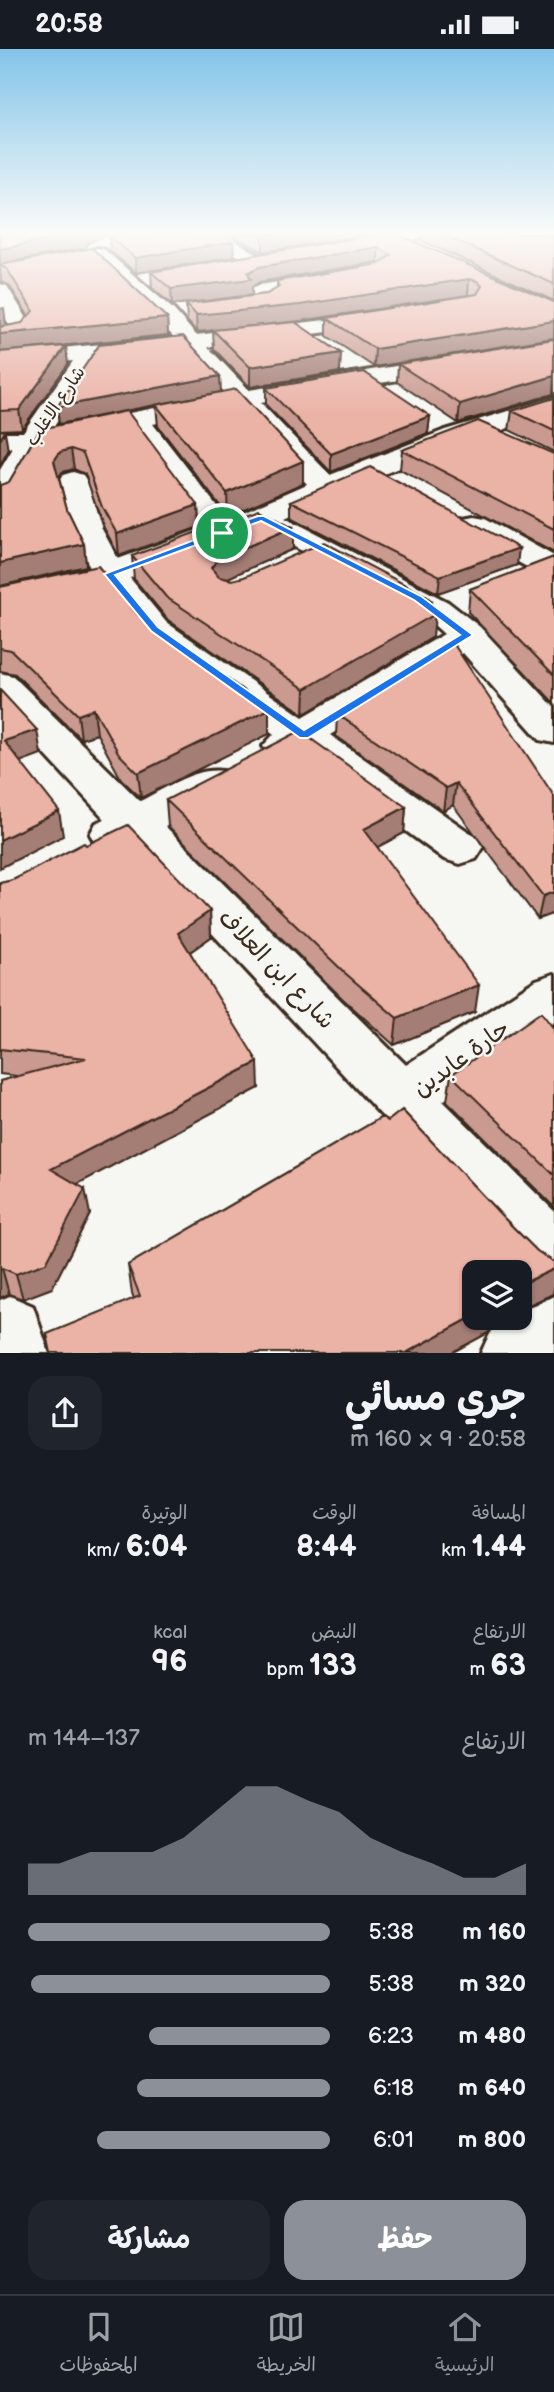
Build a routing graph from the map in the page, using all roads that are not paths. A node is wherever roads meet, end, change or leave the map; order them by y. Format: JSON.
{"nodes":[{"id":1,"x":3,"y":295,"type":"edge"},
{"id":2,"x":143,"y":295,"type":"edge"},
{"id":3,"x":272,"y":295,"type":"edge"},
{"id":4,"x":354,"y":295,"type":"edge"},
{"id":5,"x":242,"y":305,"type":"edge"},
{"id":6,"x":191,"y":312,"type":"edge"},
{"id":7,"x":166,"y":315,"type":"junction"},
{"id":8,"x":300,"y":331,"type":"junction"},
{"id":9,"x":0,"y":336,"type":"edge"},
{"id":10,"x":191,"y":342,"type":"junction"},
{"id":11,"x":554,"y":347,"type":"edge"},
{"id":12,"x":91,"y":352,"type":"junction"},
{"id":13,"x":0,"y":361,"type":"edge"},
{"id":14,"x":366,"y":377,"type":"junction"},
{"id":15,"x":245,"y":398,"type":"junction"},
{"id":16,"x":399,"y":399,"type":"edge"},
{"id":17,"x":554,"y":405,"type":"edge"},
{"id":18,"x":136,"y":419,"type":"junction"},
{"id":19,"x":455,"y":429,"type":"junction"},
{"id":20,"x":0,"y":440,"type":"edge"},
{"id":21,"x":31,"y":440,"type":"junction"},
{"id":22,"x":511,"y":445,"type":"edge"},
{"id":23,"x":371,"y":469,"type":"junction"},
{"id":24,"x":73,"y":481,"type":"dead end"},
{"id":25,"x":325,"y":488,"type":"junction"},
{"id":26,"x":407,"y":488,"type":"edge"},
{"id":27,"x":0,"y":496,"type":"edge"},
{"id":28,"x":454,"y":514,"type":"edge"},
{"id":29,"x":261,"y":517,"type":"junction"},
{"id":30,"x":222,"y":533,"type":"junction"},
{"id":31,"x":324,"y":550,"type":"junction"},
{"id":32,"x":552,"y":565,"type":"edge"},
{"id":33,"x":290,"y":566,"type":"edge"},
{"id":34,"x":108,"y":574,"type":"junction"},
{"id":35,"x":512,"y":580,"type":"edge"},
{"id":36,"x":474,"y":595,"type":"edge"},
{"id":37,"x":0,"y":599,"type":"edge"},
{"id":38,"x":436,"y":609,"type":"junction"},
{"id":39,"x":467,"y":635,"type":"junction"},
{"id":40,"x":0,"y":684,"type":"edge"},
{"id":41,"x":554,"y":731,"type":"edge"},
{"id":42,"x":304,"y":735,"type":"junction"},
{"id":43,"x":135,"y":823,"type":"junction"},
{"id":44,"x":460,"y":848,"type":"dead end"},
{"id":45,"x":74,"y":854,"type":"edge"},
{"id":46,"x":554,"y":995,"type":"edge"},
{"id":47,"x":403,"y":1099,"type":"junction"},
{"id":48,"x":554,"y":1255,"type":"edge"},
{"id":49,"x":554,"y":1329,"type":"edge"},
{"id":50,"x":515,"y":1353,"type":"edge"}],
"edges":[{"from":1,"to":9,"type":"street"},
{"from":2,"to":7,"type":"street"},
{"from":3,"to":5,"type":"street"},
{"from":4,"to":8,"type":"street"},
{"from":6,"to":7,"type":"street"},
{"from":7,"to":10,"type":"street"},
{"from":8,"to":10,"type":"street"},
{"from":8,"to":14,"type":"street"},
{"from":10,"to":12,"type":"street"},
{"from":10,"to":15,"type":"street"},
{"from":11,"to":14,"type":"street"},
{"from":12,"to":13,"type":"street"},
{"from":12,"to":21,"type":"street","name":"شارع الاغلب"},
{"from":14,"to":15,"type":"street"},
{"from":14,"to":16,"type":"street"},
{"from":15,"to":18,"type":"street"},
{"from":15,"to":25,"type":"street"},
{"from":17,"to":19,"type":"street"},
{"from":18,"to":21,"type":"street"},
{"from":18,"to":30,"type":"street"},
{"from":19,"to":22,"type":"street"},
{"from":19,"to":23,"type":"street"},
{"from":20,"to":21,"type":"street"},
{"from":21,"to":27,"type":"street","name":"شارع الاغلب"},
{"from":23,"to":25,"type":"street"},
{"from":23,"to":26,"type":"street"},
{"from":24,"to":34,"type":"street"},
{"from":25,"to":29,"type":"street"},
{"from":28,"to":32,"type":"street"},
{"from":29,"to":30,"type":"street"},
{"from":29,"to":31,"type":"street"},
{"from":30,"to":34,"type":"street"},
{"from":31,"to":33,"type":"street"},
{"from":31,"to":38,"type":"street"},
{"from":32,"to":35,"type":"street"},
{"from":34,"to":37,"type":"street"},
{"from":34,"to":42,"type":"street"},
{"from":36,"to":38,"type":"street"},
{"from":38,"to":39,"type":"street"},
{"from":39,"to":41,"type":"street"},
{"from":39,"to":42,"type":"street"},
{"from":40,"to":43,"type":"street","name":"شارع ابن العلاف"},
{"from":42,"to":43,"type":"street"},
{"from":42,"to":44,"type":"street"},
{"from":43,"to":45,"type":"street"},
{"from":43,"to":47,"type":"street","name":"شارع ابن العلاف"},
{"from":46,"to":47,"type":"street","name":"حارة عابدين"},
{"from":47,"to":48,"type":"street","name":"شارع ابن العلاف"},
{"from":49,"to":50,"type":"street"}]}
